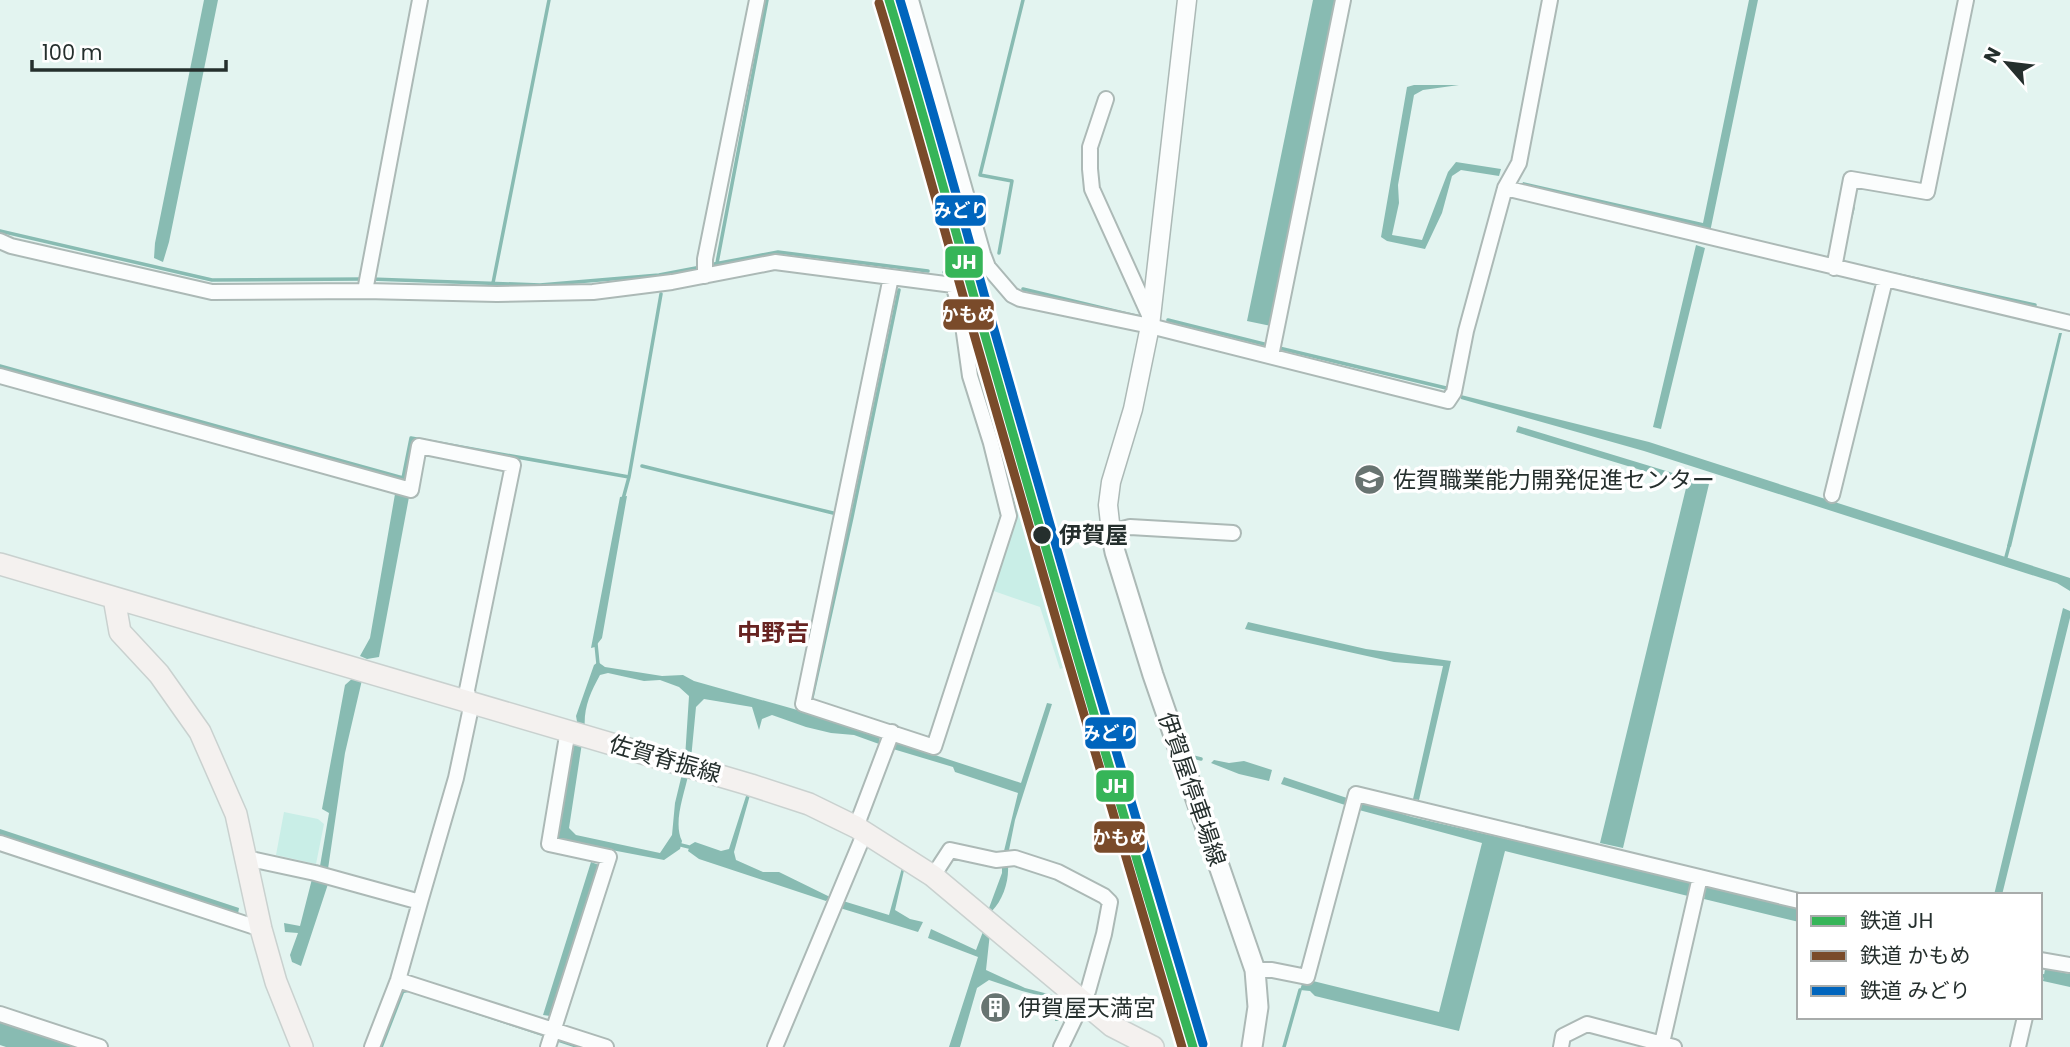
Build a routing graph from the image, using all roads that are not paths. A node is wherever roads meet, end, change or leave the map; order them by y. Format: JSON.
{"nodes":[{"id":1,"x":420,"y":0,"type":"edge"},
{"id":2,"x":757,"y":0,"type":"edge"},
{"id":3,"x":911,"y":0,"type":"edge"},
{"id":4,"x":1187,"y":0,"type":"edge"},
{"id":5,"x":1343,"y":0,"type":"edge"},
{"id":6,"x":1550,"y":0,"type":"edge"},
{"id":7,"x":1966,"y":0,"type":"edge"},
{"id":8,"x":1106,"y":99,"type":"dead end"},
{"id":9,"x":1505,"y":188,"type":"junction"},
{"id":10,"x":0,"y":241,"type":"edge"},
{"id":11,"x":1834,"y":268,"type":"junction"},
{"id":12,"x":705,"y":275,"type":"junction"},
{"id":13,"x":891,"y":276,"type":"junction"},
{"id":14,"x":1885,"y":280,"type":"junction"},
{"id":15,"x":365,"y":291,"type":"junction"},
{"id":16,"x":1150,"y":322,"type":"junction"},
{"id":17,"x":2070,"y":323,"type":"edge"},
{"id":18,"x":1271,"y":356,"type":"junction"},
{"id":19,"x":0,"y":376,"type":"edge"},
{"id":20,"x":1832,"y":495,"type":"dead end"},
{"id":21,"x":1111,"y":532,"type":"junction"},
{"id":22,"x":1233,"y":533,"type":"dead end"},
{"id":23,"x":0,"y":564,"type":"edge"},
{"id":24,"x":114,"y":598,"type":"junction"},
{"id":25,"x":468,"y":701,"type":"junction"},
{"id":26,"x":568,"y":730,"type":"junction"},
{"id":27,"x":889,"y":740,"type":"junction"},
{"id":28,"x":861,"y":830,"type":"junction"},
{"id":29,"x":0,"y":843,"type":"edge"},
{"id":30,"x":246,"y":859,"type":"junction"},
{"id":31,"x":933,"y":876,"type":"junction"},
{"id":32,"x":1700,"y":877,"type":"junction"},
{"id":33,"x":1797,"y":901,"type":"edge"},
{"id":34,"x":420,"y":902,"type":"junction"},
{"id":35,"x":261,"y":929,"type":"junction"},
{"id":36,"x":2042,"y":960,"type":"edge"},
{"id":37,"x":2070,"y":965,"type":"edge"},
{"id":38,"x":1255,"y":970,"type":"junction"},
{"id":39,"x":398,"y":980,"type":"junction"},
{"id":40,"x":1082,"y":1002,"type":"junction"},
{"id":41,"x":0,"y":1014,"type":"edge"},
{"id":42,"x":2025,"y":1019,"type":"edge"},
{"id":43,"x":547,"y":1034,"type":"edge"},
{"id":44,"x":1668,"y":1045,"type":"edge"},
{"id":45,"x":100,"y":1047,"type":"edge"},
{"id":46,"x":302,"y":1047,"type":"edge"},
{"id":47,"x":372,"y":1047,"type":"edge"},
{"id":48,"x":606,"y":1047,"type":"edge"},
{"id":49,"x":775,"y":1047,"type":"edge"},
{"id":50,"x":1061,"y":1047,"type":"edge"},
{"id":51,"x":1153,"y":1047,"type":"edge"},
{"id":52,"x":1252,"y":1047,"type":"edge"},
{"id":53,"x":1561,"y":1047,"type":"edge"},
{"id":54,"x":2018,"y":1047,"type":"edge"}],
"edges":[{"from":1,"to":15,"type":"street"},
{"from":2,"to":12,"type":"street"},
{"from":3,"to":16,"type":"street"},
{"from":4,"to":16,"type":"street"},
{"from":5,"to":18,"type":"street"},
{"from":6,"to":9,"type":"street"},
{"from":7,"to":11,"type":"street"},
{"from":8,"to":16,"type":"street"},
{"from":9,"to":11,"type":"street"},
{"from":9,"to":18,"type":"street"},
{"from":10,"to":15,"type":"street"},
{"from":11,"to":14,"type":"street"},
{"from":12,"to":13,"type":"street"},
{"from":12,"to":15,"type":"street"},
{"from":13,"to":27,"type":"street"},
{"from":13,"to":27,"type":"street"},
{"from":14,"to":17,"type":"street"},
{"from":14,"to":20,"type":"street"},
{"from":16,"to":18,"type":"street"},
{"from":16,"to":21,"type":"street"},
{"from":19,"to":25,"type":"street"},
{"from":21,"to":22,"type":"street"},
{"from":21,"to":38,"type":"main road","name":"伊賀屋停車場線"},
{"from":23,"to":24,"type":"main road","name":"佐賀脊振線"},
{"from":24,"to":25,"type":"main road","name":"佐賀脊振線"},
{"from":24,"to":30,"type":"main road"},
{"from":25,"to":26,"type":"main road","name":"佐賀脊振線"},
{"from":25,"to":34,"type":"street"},
{"from":26,"to":28,"type":"main road","name":"佐賀脊振線"},
{"from":26,"to":43,"type":"street"},
{"from":27,"to":28,"type":"street"},
{"from":28,"to":31,"type":"main road","name":"佐賀脊振線"},
{"from":28,"to":49,"type":"street"},
{"from":29,"to":35,"type":"street"},
{"from":30,"to":34,"type":"street"},
{"from":30,"to":35,"type":"main road"},
{"from":31,"to":40,"type":"main road","name":"佐賀脊振線"},
{"from":31,"to":40,"type":"street"},
{"from":32,"to":33,"type":"street"},
{"from":32,"to":38,"type":"street"},
{"from":32,"to":44,"type":"street"},
{"from":34,"to":39,"type":"street"},
{"from":35,"to":46,"type":"main road"},
{"from":36,"to":37,"type":"street"},
{"from":38,"to":52,"type":"main road","name":"伊賀屋停車場線"},
{"from":39,"to":43,"type":"street"},
{"from":39,"to":47,"type":"street"},
{"from":40,"to":50,"type":"street"},
{"from":40,"to":51,"type":"main road","name":"佐賀脊振線"},
{"from":41,"to":45,"type":"street"},
{"from":42,"to":54,"type":"street"},
{"from":43,"to":48,"type":"street"},
{"from":44,"to":53,"type":"street"}]}
